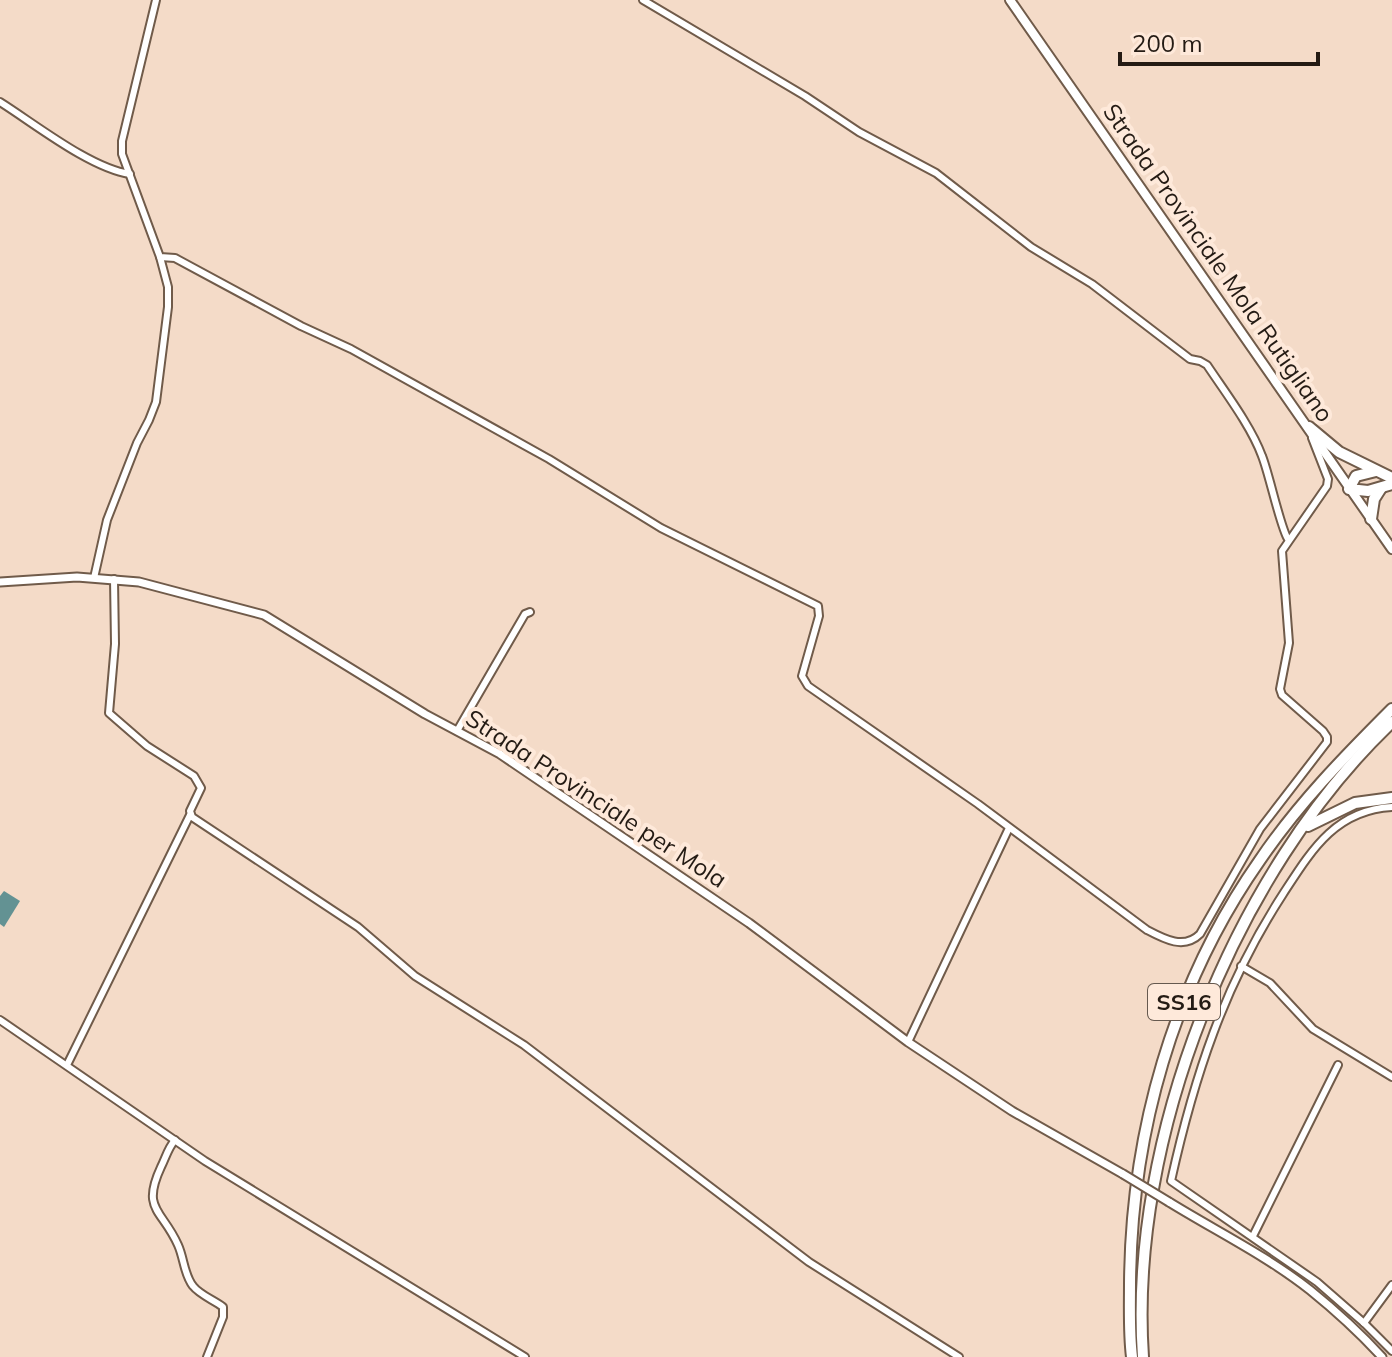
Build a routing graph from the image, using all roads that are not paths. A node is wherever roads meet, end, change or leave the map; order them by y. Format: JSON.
{"nodes":[{"id":1,"x":156,"y":0,"type":"edge"},
{"id":2,"x":643,"y":0,"type":"edge"},
{"id":3,"x":1010,"y":0,"type":"edge"},
{"id":4,"x":0,"y":102,"type":"edge"},
{"id":5,"x":130,"y":174,"type":"junction"},
{"id":6,"x":160,"y":257,"type":"junction"},
{"id":7,"x":1309,"y":427,"type":"junction"},
{"id":8,"x":1378,"y":471,"type":"junction"},
{"id":9,"x":1392,"y":478,"type":"edge"},
{"id":10,"x":1386,"y":486,"type":"edge"},
{"id":11,"x":1349,"y":489,"type":"junction"},
{"id":12,"x":1371,"y":519,"type":"junction"},
{"id":13,"x":1288,"y":539,"type":"junction"},
{"id":14,"x":1392,"y":549,"type":"edge"},
{"id":15,"x":94,"y":578,"type":"junction"},
{"id":16,"x":114,"y":579,"type":"junction"},
{"id":17,"x":0,"y":582,"type":"edge"},
{"id":18,"x":530,"y":612,"type":"dead end"},
{"id":19,"x":1392,"y":709,"type":"edge"},
{"id":20,"x":1392,"y":722,"type":"edge"},
{"id":21,"x":457,"y":731,"type":"junction"},
{"id":22,"x":1392,"y":798,"type":"edge"},
{"id":23,"x":1392,"y":807,"type":"edge"},
{"id":24,"x":190,"y":815,"type":"junction"},
{"id":25,"x":1009,"y":828,"type":"junction"},
{"id":26,"x":1303,"y":829,"type":"junction"},
{"id":27,"x":1241,"y":966,"type":"junction"},
{"id":28,"x":0,"y":1020,"type":"edge"},
{"id":29,"x":908,"y":1042,"type":"junction"},
{"id":30,"x":67,"y":1065,"type":"junction"},
{"id":31,"x":1338,"y":1065,"type":"dead end"},
{"id":32,"x":1392,"y":1077,"type":"edge"},
{"id":33,"x":175,"y":1140,"type":"junction"},
{"id":34,"x":1253,"y":1236,"type":"junction"},
{"id":35,"x":1392,"y":1285,"type":"edge"},
{"id":36,"x":1364,"y":1323,"type":"junction"},
{"id":37,"x":1392,"y":1351,"type":"edge"},
{"id":38,"x":207,"y":1357,"type":"edge"},
{"id":39,"x":525,"y":1357,"type":"edge"},
{"id":40,"x":959,"y":1357,"type":"edge"},
{"id":41,"x":1132,"y":1357,"type":"edge"},
{"id":42,"x":1143,"y":1357,"type":"edge"},
{"id":43,"x":1382,"y":1357,"type":"edge"}],
"edges":[{"from":1,"to":5,"type":"street"},
{"from":2,"to":13,"type":"street"},
{"from":3,"to":7,"type":"main road","name":"Strada Provinciale Mola Rutigliano"},
{"from":4,"to":5,"type":"street"},
{"from":5,"to":6,"type":"street"},
{"from":6,"to":15,"type":"street"},
{"from":6,"to":25,"type":"street"},
{"from":7,"to":8,"type":"highway"},
{"from":7,"to":11,"type":"main road","name":"Strada Provinciale Mola Rutigliano"},
{"from":7,"to":13,"type":"street"},
{"from":8,"to":9,"type":"highway"},
{"from":8,"to":11,"type":"highway"},
{"from":10,"to":11,"type":"highway"},
{"from":10,"to":12,"type":"highway"},
{"from":11,"to":12,"type":"main road","name":"Strada Provinciale Mola Rutigliano"},
{"from":12,"to":14,"type":"main road","name":"Strada Provinciale Mola Rutigliano"},
{"from":13,"to":25,"type":"street"},
{"from":15,"to":16,"type":"street","name":"Strada Provinciale per Mola"},
{"from":15,"to":17,"type":"street","name":"Strada Provinciale per Mola"},
{"from":16,"to":21,"type":"street","name":"Strada Provinciale per Mola"},
{"from":16,"to":24,"type":"street"},
{"from":18,"to":21,"type":"street"},
{"from":19,"to":41,"type":"highway","number":"SS16"},
{"from":20,"to":26,"type":"highway","number":"SS16"},
{"from":21,"to":29,"type":"street","name":"Strada Provinciale per Mola"},
{"from":22,"to":26,"type":"highway"},
{"from":23,"to":27,"type":"street"},
{"from":24,"to":30,"type":"street"},
{"from":24,"to":40,"type":"street"},
{"from":25,"to":29,"type":"street"},
{"from":26,"to":42,"type":"highway","number":"SS16"},
{"from":27,"to":32,"type":"street"},
{"from":27,"to":34,"type":"street"},
{"from":28,"to":30,"type":"street"},
{"from":29,"to":43,"type":"street","name":"Strada Provinciale per Mola","bridge":true},
{"from":30,"to":33,"type":"street"},
{"from":31,"to":34,"type":"street"},
{"from":33,"to":38,"type":"street"},
{"from":33,"to":39,"type":"street"},
{"from":34,"to":36,"type":"street"},
{"from":35,"to":36,"type":"street"},
{"from":36,"to":37,"type":"street"}]}
